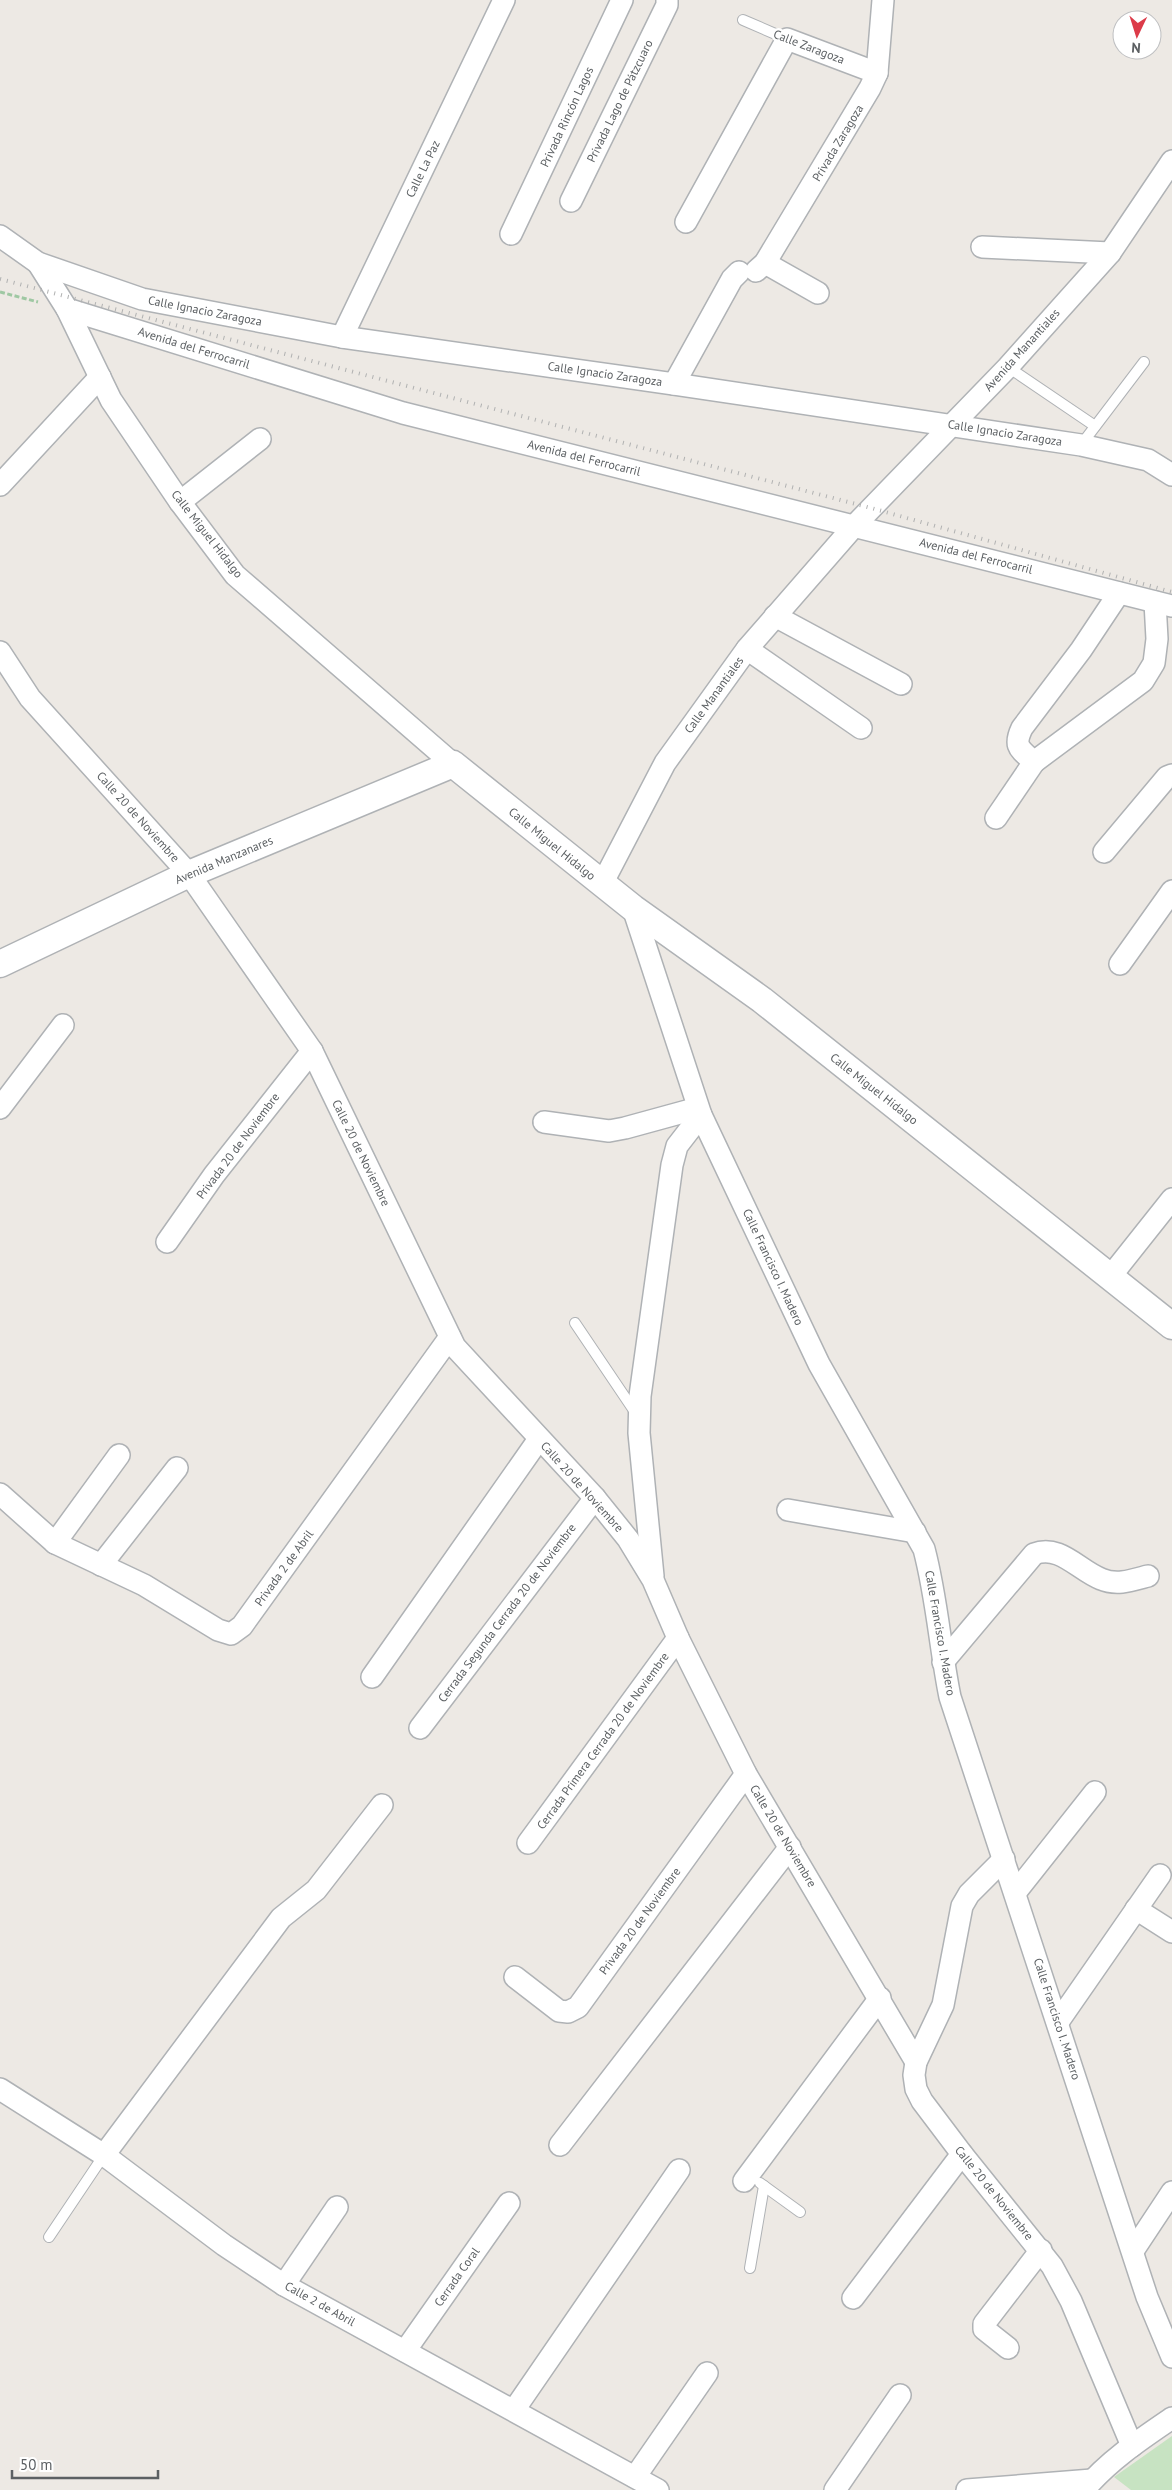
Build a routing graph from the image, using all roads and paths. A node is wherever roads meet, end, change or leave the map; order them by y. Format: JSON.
{"nodes":[{"id":1,"x":504,"y":0,"type":"edge"},
{"id":2,"x":622,"y":0,"type":"edge"},
{"id":3,"x":667,"y":0,"type":"edge"},
{"id":4,"x":883,"y":0,"type":"edge"},
{"id":5,"x":742,"y":20,"type":"dead end"},
{"id":6,"x":787,"y":39,"type":"junction"},
{"id":7,"x":877,"y":73,"type":"junction"},
{"id":8,"x":1172,"y":161,"type":"edge"},
{"id":9,"x":571,"y":201,"type":"dead end"},
{"id":10,"x":686,"y":222,"type":"dead end"},
{"id":11,"x":511,"y":234,"type":"dead end"},
{"id":12,"x":0,"y":236,"type":"edge"},
{"id":13,"x":982,"y":248,"type":"dead end"},
{"id":14,"x":1110,"y":252,"type":"junction"},
{"id":15,"x":38,"y":263,"type":"junction"},
{"id":16,"x":753,"y":269,"type":"junction"},
{"id":17,"x":0,"y":292,"type":"edge"},
{"id":18,"x":818,"y":293,"type":"dead end"},
{"id":19,"x":67,"y":309,"type":"junction"},
{"id":20,"x":342,"y":337,"type":"junction"},
{"id":21,"x":1144,"y":362,"type":"dead end"},
{"id":22,"x":1008,"y":367,"type":"junction"},
{"id":23,"x":100,"y":377,"type":"junction"},
{"id":24,"x":674,"y":384,"type":"junction"},
{"id":25,"x":953,"y":425,"type":"junction"},
{"id":26,"x":1095,"y":426,"type":"junction"},
{"id":27,"x":260,"y":439,"type":"dead end"},
{"id":28,"x":1081,"y":445,"type":"junction"},
{"id":29,"x":1172,"y":475,"type":"edge"},
{"id":30,"x":0,"y":485,"type":"edge"},
{"id":31,"x":180,"y":502,"type":"junction"},
{"id":32,"x":855,"y":525,"type":"junction"},
{"id":33,"x":1119,"y":593,"type":"junction"},
{"id":34,"x":1164,"y":604,"type":"edge"},
{"id":35,"x":775,"y":616,"type":"junction"},
{"id":36,"x":747,"y":649,"type":"junction"},
{"id":37,"x":0,"y":652,"type":"edge"},
{"id":38,"x":901,"y":684,"type":"dead end"},
{"id":39,"x":861,"y":728,"type":"dead end"},
{"id":40,"x":1034,"y":762,"type":"junction"},
{"id":41,"x":453,"y":764,"type":"junction"},
{"id":42,"x":1172,"y":775,"type":"edge"},
{"id":43,"x":996,"y":818,"type":"dead end"},
{"id":44,"x":1104,"y":852,"type":"dead end"},
{"id":45,"x":189,"y":874,"type":"junction"},
{"id":46,"x":602,"y":884,"type":"junction"},
{"id":47,"x":1172,"y":891,"type":"edge"},
{"id":48,"x":633,"y":908,"type":"junction"},
{"id":49,"x":0,"y":964,"type":"edge"},
{"id":50,"x":1120,"y":964,"type":"dead end"},
{"id":51,"x":63,"y":1025,"type":"dead end"},
{"id":52,"x":312,"y":1051,"type":"junction"},
{"id":53,"x":0,"y":1108,"type":"edge"},
{"id":54,"x":699,"y":1111,"type":"junction"},
{"id":55,"x":544,"y":1122,"type":"dead end"},
{"id":56,"x":1172,"y":1199,"type":"edge"},
{"id":57,"x":167,"y":1242,"type":"dead end"},
{"id":58,"x":1110,"y":1277,"type":"junction"},
{"id":59,"x":575,"y":1323,"type":"dead end"},
{"id":60,"x":1172,"y":1326,"type":"edge"},
{"id":61,"x":450,"y":1337,"type":"junction"},
{"id":62,"x":638,"y":1418,"type":"junction"},
{"id":63,"x":539,"y":1440,"type":"junction"},
{"id":64,"x":119,"y":1455,"type":"dead end"},
{"id":65,"x":177,"y":1468,"type":"dead end"},
{"id":66,"x":0,"y":1494,"type":"edge"},
{"id":67,"x":595,"y":1498,"type":"junction"},
{"id":68,"x":788,"y":1510,"type":"dead end"},
{"id":69,"x":915,"y":1532,"type":"junction"},
{"id":70,"x":55,"y":1543,"type":"junction"},
{"id":71,"x":102,"y":1565,"type":"junction"},
{"id":72,"x":1148,"y":1576,"type":"dead end"},
{"id":73,"x":653,"y":1580,"type":"junction"},
{"id":74,"x":678,"y":1638,"type":"junction"},
{"id":75,"x":943,"y":1662,"type":"junction"},
{"id":76,"x":372,"y":1677,"type":"dead end"},
{"id":77,"x":420,"y":1728,"type":"dead end"},
{"id":78,"x":746,"y":1774,"type":"junction"},
{"id":79,"x":1095,"y":1792,"type":"dead end"},
{"id":80,"x":382,"y":1805,"type":"dead end"},
{"id":81,"x":528,"y":1843,"type":"dead end"},
{"id":82,"x":790,"y":1847,"type":"junction"},
{"id":83,"x":1004,"y":1859,"type":"junction"},
{"id":84,"x":1160,"y":1875,"type":"dead end"},
{"id":85,"x":1015,"y":1893,"type":"junction"},
{"id":86,"x":1136,"y":1909,"type":"junction"},
{"id":87,"x":1172,"y":1932,"type":"edge"},
{"id":88,"x":515,"y":1977,"type":"dead end"},
{"id":89,"x":880,"y":1998,"type":"junction"},
{"id":90,"x":1058,"y":2022,"type":"junction"},
{"id":91,"x":916,"y":2062,"type":"junction"},
{"id":92,"x":0,"y":2089,"type":"edge"},
{"id":93,"x":560,"y":2145,"type":"dead end"},
{"id":94,"x":962,"y":2154,"type":"junction"},
{"id":95,"x":104,"y":2155,"type":"junction"},
{"id":96,"x":679,"y":2170,"type":"dead end"},
{"id":97,"x":752,"y":2181,"type":"junction"},
{"id":98,"x":1172,"y":2192,"type":"edge"},
{"id":99,"x":509,"y":2202,"type":"dead end"},
{"id":100,"x":337,"y":2206,"type":"dead end"},
{"id":101,"x":800,"y":2212,"type":"dead end"},
{"id":102,"x":49,"y":2236,"type":"dead end"},
{"id":103,"x":1041,"y":2250,"type":"junction"},
{"id":104,"x":1132,"y":2251,"type":"junction"},
{"id":105,"x":750,"y":2268,"type":"dead end"},
{"id":106,"x":284,"y":2284,"type":"junction"},
{"id":107,"x":853,"y":2298,"type":"dead end"},
{"id":108,"x":1008,"y":2348,"type":"dead end"},
{"id":109,"x":404,"y":2351,"type":"junction"},
{"id":110,"x":1172,"y":2356,"type":"edge"},
{"id":111,"x":706,"y":2373,"type":"dead end"},
{"id":112,"x":900,"y":2395,"type":"dead end"},
{"id":113,"x":514,"y":2410,"type":"junction"},
{"id":114,"x":1172,"y":2418,"type":"edge"},
{"id":115,"x":1132,"y":2446,"type":"junction"},
{"id":116,"x":635,"y":2477,"type":"junction"},
{"id":117,"x":1088,"y":2485,"type":"edge"},
{"id":118,"x":658,"y":2490,"type":"edge"},
{"id":119,"x":834,"y":2490,"type":"edge"},
{"id":120,"x":967,"y":2490,"type":"edge"}],
"edges":[{"from":1,"to":20,"type":"street","name":"Calle La Paz"},
{"from":2,"to":11,"type":"street","name":"Privada Rincón Lagos"},
{"from":3,"to":9,"type":"street","name":"Privada Lago de Pátzcuaro"},
{"from":4,"to":7,"type":"street","name":"Privada Zaragoza"},
{"from":5,"to":6,"type":"lane","name":"Calle Zaragoza"},
{"from":6,"to":7,"type":"street","name":"Calle Zaragoza"},
{"from":6,"to":10,"type":"street"},
{"from":7,"to":16,"type":"street","name":"Privada Zaragoza"},
{"from":8,"to":14,"type":"street","name":"Avenida Manantiales"},
{"from":12,"to":15,"type":"street"},
{"from":13,"to":14,"type":"street"},
{"from":14,"to":22,"type":"street","name":"Avenida Manantiales"},
{"from":15,"to":19,"type":"street","name":"Calle Miguel Hidalgo"},
{"from":15,"to":20,"type":"street","name":"Calle Ignacio Zaragoza"},
{"from":16,"to":18,"type":"street"},
{"from":16,"to":24,"type":"street","name":"Privada Zaragoza"},
{"from":17,"to":19,"type":"path"},
{"from":19,"to":23,"type":"street","name":"Calle Miguel Hidalgo"},
{"from":19,"to":32,"type":"street","name":"Avenida del Ferrocarril"},
{"from":20,"to":24,"type":"street","name":"Calle Ignacio Zaragoza"},
{"from":21,"to":26,"type":"lane"},
{"from":22,"to":25,"type":"street","name":"Avenida Manantiales"},
{"from":22,"to":26,"type":"lane"},
{"from":23,"to":30,"type":"street"},
{"from":23,"to":31,"type":"street","name":"Calle Miguel Hidalgo"},
{"from":24,"to":25,"type":"street","name":"Calle Ignacio Zaragoza"},
{"from":25,"to":28,"type":"street","name":"Calle Ignacio Zaragoza"},
{"from":25,"to":32,"type":"street","name":"Avenida Manantiales"},
{"from":26,"to":28,"type":"lane"},
{"from":27,"to":31,"type":"street"},
{"from":28,"to":29,"type":"street","name":"Calle Ignacio Zaragoza"},
{"from":31,"to":41,"type":"street","name":"Calle Miguel Hidalgo"},
{"from":32,"to":33,"type":"street","name":"Avenida del Ferrocarril"},
{"from":32,"to":35,"type":"street","name":"Calle Manantiales"},
{"from":33,"to":34,"type":"street","name":"Avenida del Ferrocarril"},
{"from":33,"to":40,"type":"street"},
{"from":34,"to":40,"type":"street"},
{"from":35,"to":36,"type":"street","name":"Calle Manantiales"},
{"from":35,"to":38,"type":"street"},
{"from":36,"to":39,"type":"street"},
{"from":36,"to":46,"type":"street","name":"Calle Manantiales"},
{"from":37,"to":45,"type":"street","name":"Calle 20 de Noviembre"},
{"from":40,"to":43,"type":"street"},
{"from":41,"to":45,"type":"street","name":"Avenida Manzanares"},
{"from":41,"to":46,"type":"street","name":"Calle Miguel Hidalgo"},
{"from":42,"to":44,"type":"street"},
{"from":45,"to":49,"type":"street","name":"Avenida Manzanares"},
{"from":45,"to":52,"type":"street","name":"Calle 20 de Noviembre"},
{"from":46,"to":48,"type":"street","name":"Calle Miguel Hidalgo"},
{"from":47,"to":50,"type":"street"},
{"from":48,"to":54,"type":"street","name":"Calle Francisco I. Madero"},
{"from":48,"to":58,"type":"street","name":"Calle Miguel Hidalgo"},
{"from":51,"to":53,"type":"street"},
{"from":52,"to":57,"type":"street","name":"Privada 20 de Noviembre"},
{"from":52,"to":61,"type":"street","name":"Calle 20 de Noviembre"},
{"from":54,"to":55,"type":"street"},
{"from":54,"to":62,"type":"street"},
{"from":54,"to":69,"type":"street","name":"Calle Francisco I. Madero"},
{"from":56,"to":58,"type":"street"},
{"from":58,"to":60,"type":"street","name":"Calle Miguel Hidalgo"},
{"from":59,"to":62,"type":"lane"},
{"from":61,"to":63,"type":"street","name":"Calle 20 de Noviembre"},
{"from":61,"to":71,"type":"street","name":"Privada 2 de Abril"},
{"from":62,"to":73,"type":"street"},
{"from":63,"to":67,"type":"street","name":"Calle 20 de Noviembre"},
{"from":63,"to":76,"type":"street"},
{"from":64,"to":70,"type":"street"},
{"from":65,"to":71,"type":"street"},
{"from":66,"to":70,"type":"street","name":"Privada 2 de Abril"},
{"from":67,"to":73,"type":"street","name":"Calle 20 de Noviembre"},
{"from":67,"to":77,"type":"street","name":"Cerrada Segunda Cerrada 20 de Noviembre"},
{"from":68,"to":69,"type":"street"},
{"from":69,"to":75,"type":"street","name":"Calle Francisco I. Madero"},
{"from":70,"to":71,"type":"street","name":"Privada 2 de Abril"},
{"from":72,"to":75,"type":"street"},
{"from":73,"to":74,"type":"street","name":"Calle 20 de Noviembre"},
{"from":74,"to":78,"type":"street","name":"Calle 20 de Noviembre"},
{"from":74,"to":81,"type":"street","name":"Cerrada Primera Cerrada 20 de Noviembre"},
{"from":75,"to":83,"type":"street","name":"Calle Francisco I. Madero"},
{"from":78,"to":82,"type":"street","name":"Calle 20 de Noviembre"},
{"from":78,"to":88,"type":"street","name":"Privada 20 de Noviembre"},
{"from":79,"to":85,"type":"street"},
{"from":80,"to":95,"type":"street"},
{"from":82,"to":89,"type":"street","name":"Calle 20 de Noviembre"},
{"from":82,"to":93,"type":"street"},
{"from":83,"to":85,"type":"street","name":"Calle Francisco I. Madero"},
{"from":83,"to":91,"type":"street"},
{"from":84,"to":86,"type":"street"},
{"from":85,"to":90,"type":"street","name":"Calle Francisco I. Madero"},
{"from":86,"to":87,"type":"street"},
{"from":86,"to":90,"type":"street"},
{"from":89,"to":91,"type":"street","name":"Calle 20 de Noviembre"},
{"from":89,"to":97,"type":"street"},
{"from":90,"to":104,"type":"street","name":"Calle Francisco I. Madero"},
{"from":91,"to":94,"type":"street","name":"Calle 20 de Noviembre"},
{"from":92,"to":95,"type":"street","name":"Calle 2 de Abril"},
{"from":94,"to":103,"type":"street","name":"Calle 20 de Noviembre"},
{"from":94,"to":107,"type":"street"},
{"from":95,"to":102,"type":"lane"},
{"from":95,"to":106,"type":"street","name":"Calle 2 de Abril"},
{"from":96,"to":113,"type":"street"},
{"from":97,"to":101,"type":"lane"},
{"from":97,"to":105,"type":"lane"},
{"from":98,"to":104,"type":"street"},
{"from":99,"to":109,"type":"street","name":"Cerrada Coral"},
{"from":100,"to":106,"type":"street"},
{"from":103,"to":108,"type":"street"},
{"from":103,"to":115,"type":"street","name":"Calle 20 de Noviembre"},
{"from":104,"to":110,"type":"street","name":"Calle Francisco I. Madero"},
{"from":106,"to":109,"type":"street","name":"Calle 2 de Abril"},
{"from":109,"to":113,"type":"street","name":"Calle 2 de Abril"},
{"from":111,"to":116,"type":"street"},
{"from":112,"to":119,"type":"street"},
{"from":113,"to":116,"type":"street","name":"Calle 2 de Abril"},
{"from":114,"to":115,"type":"street"},
{"from":115,"to":117,"type":"street"},
{"from":116,"to":118,"type":"street","name":"Calle 2 de Abril"},
{"from":117,"to":120,"type":"street"}]}
